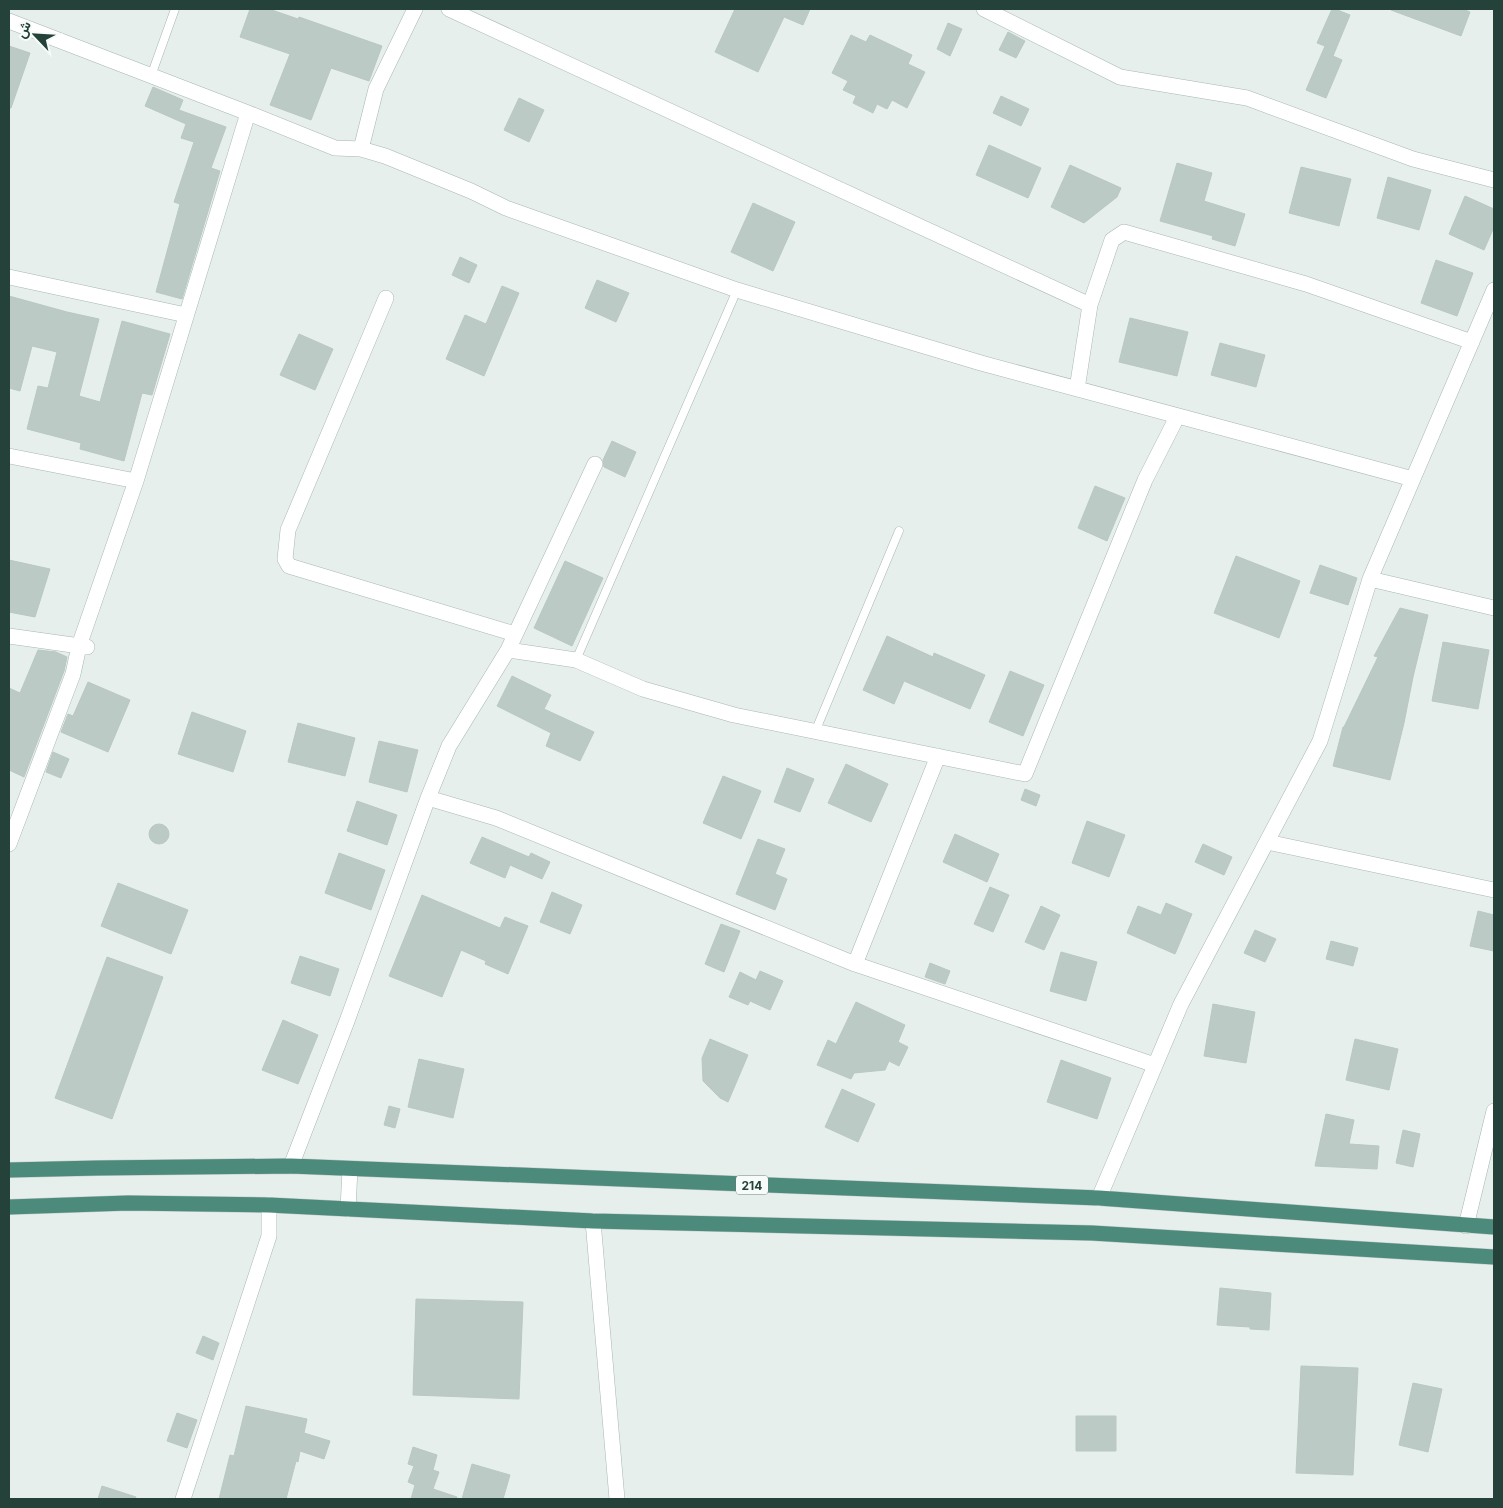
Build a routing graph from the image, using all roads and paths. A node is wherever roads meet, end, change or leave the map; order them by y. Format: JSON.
{"nodes":[{"id":1,"x":175,"y":9,"type":"edge"},
{"id":2,"x":414,"y":9,"type":"edge"},
{"id":3,"x":449,"y":9,"type":"edge"},
{"id":4,"x":984,"y":9,"type":"edge"},
{"id":5,"x":9,"y":21,"type":"edge"},
{"id":6,"x":151,"y":76,"type":"junction"},
{"id":7,"x":248,"y":113,"type":"junction"},
{"id":8,"x":361,"y":149,"type":"junction"},
{"id":9,"x":1494,"y":180,"type":"edge"},
{"id":10,"x":9,"y":277,"type":"edge"},
{"id":11,"x":737,"y":290,"type":"junction"},
{"id":12,"x":1494,"y":290,"type":"edge"},
{"id":13,"x":386,"y":298,"type":"dead end"},
{"id":14,"x":1090,"y":305,"type":"junction"},
{"id":15,"x":186,"y":315,"type":"junction"},
{"id":16,"x":1472,"y":342,"type":"junction"},
{"id":17,"x":1077,"y":389,"type":"junction"},
{"id":18,"x":1177,"y":417,"type":"junction"},
{"id":19,"x":9,"y":456,"type":"edge"},
{"id":20,"x":595,"y":464,"type":"dead end"},
{"id":21,"x":1413,"y":479,"type":"junction"},
{"id":22,"x":136,"y":481,"type":"junction"},
{"id":23,"x":900,"y":531,"type":"dead end"},
{"id":24,"x":1370,"y":579,"type":"junction"},
{"id":25,"x":1494,"y":608,"type":"edge"},
{"id":26,"x":515,"y":634,"type":"junction"},
{"id":27,"x":9,"y":636,"type":"edge"},
{"id":28,"x":84,"y":646,"type":"junction"},
{"id":29,"x":508,"y":650,"type":"junction"},
{"id":30,"x":576,"y":660,"type":"junction"},
{"id":31,"x":816,"y":732,"type":"junction"},
{"id":32,"x":938,"y":756,"type":"junction"},
{"id":33,"x":428,"y":798,"type":"junction"},
{"id":34,"x":1267,"y":842,"type":"junction"},
{"id":35,"x":9,"y":844,"type":"edge"},
{"id":36,"x":1494,"y":890,"type":"edge"},
{"id":37,"x":855,"y":964,"type":"junction"},
{"id":38,"x":1155,"y":1065,"type":"junction"},
{"id":39,"x":1494,"y":1111,"type":"edge"},
{"id":40,"x":291,"y":1166,"type":"junction"},
{"id":41,"x":350,"y":1169,"type":"junction"},
{"id":42,"x":9,"y":1170,"type":"edge"},
{"id":43,"x":1099,"y":1198,"type":"junction"},
{"id":44,"x":269,"y":1205,"type":"junction"},
{"id":45,"x":9,"y":1207,"type":"edge"},
{"id":46,"x":348,"y":1209,"type":"junction"},
{"id":47,"x":593,"y":1221,"type":"junction"},
{"id":48,"x":1466,"y":1226,"type":"junction"},
{"id":49,"x":1494,"y":1227,"type":"edge"},
{"id":50,"x":1494,"y":1257,"type":"edge"},
{"id":51,"x":183,"y":1499,"type":"edge"},
{"id":52,"x":617,"y":1499,"type":"edge"}],
"edges":[{"from":1,"to":6,"type":"lane"},
{"from":2,"to":8,"type":"street"},
{"from":3,"to":14,"type":"street"},
{"from":4,"to":9,"type":"street"},
{"from":5,"to":6,"type":"street"},
{"from":6,"to":7,"type":"street"},
{"from":7,"to":8,"type":"street"},
{"from":7,"to":15,"type":"street"},
{"from":8,"to":11,"type":"street"},
{"from":10,"to":15,"type":"street"},
{"from":11,"to":17,"type":"street"},
{"from":11,"to":30,"type":"lane"},
{"from":12,"to":16,"type":"street"},
{"from":13,"to":26,"type":"street"},
{"from":14,"to":16,"type":"street"},
{"from":14,"to":17,"type":"street"},
{"from":15,"to":22,"type":"street"},
{"from":16,"to":21,"type":"street"},
{"from":17,"to":18,"type":"street"},
{"from":18,"to":21,"type":"street"},
{"from":18,"to":32,"type":"street"},
{"from":19,"to":22,"type":"street"},
{"from":20,"to":26,"type":"street"},
{"from":21,"to":24,"type":"street"},
{"from":22,"to":28,"type":"street"},
{"from":23,"to":31,"type":"lane"},
{"from":24,"to":25,"type":"street"},
{"from":24,"to":34,"type":"street"},
{"from":26,"to":29,"type":"street"},
{"from":27,"to":28,"type":"street"},
{"from":28,"to":35,"type":"street"},
{"from":29,"to":30,"type":"street"},
{"from":29,"to":33,"type":"street"},
{"from":30,"to":31,"type":"street"},
{"from":31,"to":32,"type":"street"},
{"from":32,"to":37,"type":"street"},
{"from":33,"to":37,"type":"street"},
{"from":33,"to":40,"type":"street"},
{"from":34,"to":36,"type":"street"},
{"from":34,"to":38,"type":"street"},
{"from":37,"to":38,"type":"street"},
{"from":38,"to":43,"type":"street"},
{"from":39,"to":48,"type":"street"},
{"from":40,"to":41,"type":"highway","number":"214"},
{"from":40,"to":42,"type":"highway","number":"214"},
{"from":41,"to":43,"type":"highway","number":"214"},
{"from":41,"to":46,"type":"street"},
{"from":43,"to":48,"type":"highway","number":"214"},
{"from":44,"to":45,"type":"highway"},
{"from":44,"to":46,"type":"highway"},
{"from":44,"to":51,"type":"street"},
{"from":46,"to":47,"type":"highway"},
{"from":47,"to":50,"type":"highway"},
{"from":47,"to":52,"type":"street"},
{"from":48,"to":49,"type":"highway","number":"214"}]}
